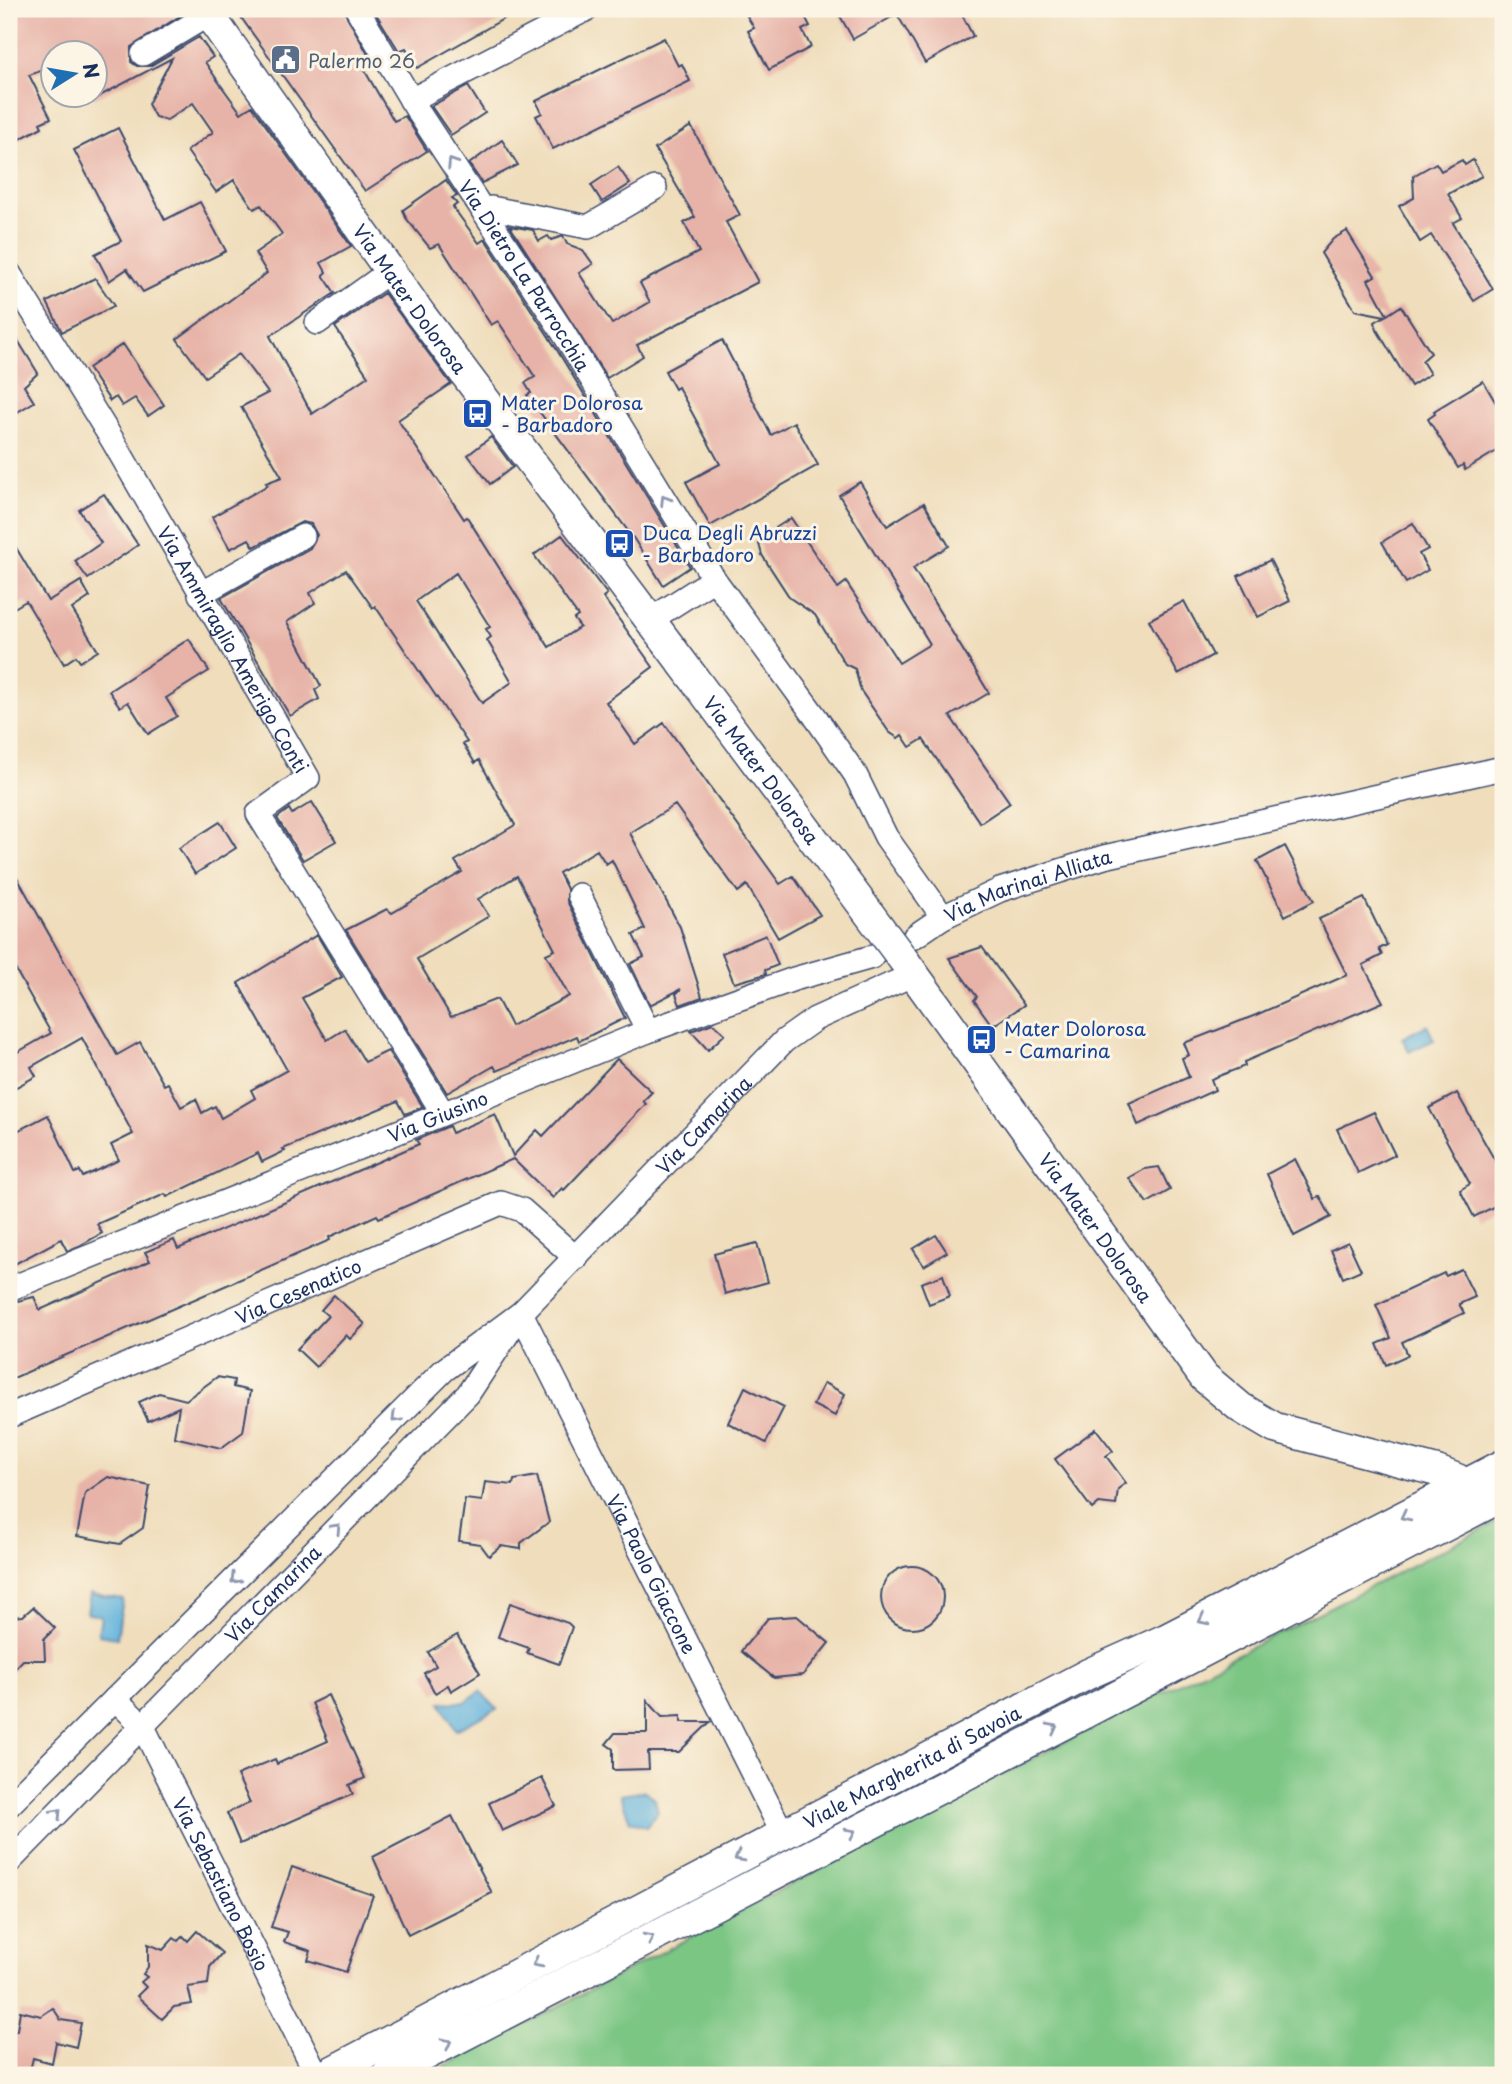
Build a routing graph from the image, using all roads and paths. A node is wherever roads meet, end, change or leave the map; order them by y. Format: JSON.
{"nodes":[{"id":1,"x":357,"y":9,"type":"edge"},
{"id":2,"x":587,"y":9,"type":"edge"},
{"id":3,"x":211,"y":10,"type":"edge"},
{"id":4,"x":143,"y":54,"type":"dead end"},
{"id":5,"x":411,"y":100,"type":"junction"},
{"id":6,"x":655,"y":188,"type":"dead end"},
{"id":7,"x":483,"y":211,"type":"junction"},
{"id":8,"x":390,"y":271,"type":"junction"},
{"id":9,"x":9,"y":273,"type":"edge"},
{"id":10,"x":317,"y":323,"type":"dead end"},
{"id":11,"x":303,"y":536,"type":"dead end"},
{"id":12,"x":713,"y":579,"type":"junction"},
{"id":13,"x":201,"y":594,"type":"junction"},
{"id":14,"x":650,"y":620,"type":"junction"},
{"id":15,"x":1503,"y":768,"type":"edge"},
{"id":16,"x":579,"y":895,"type":"dead end"},
{"id":17,"x":943,"y":917,"type":"junction"},
{"id":18,"x":872,"y":957,"type":"dead end"},
{"id":19,"x":912,"y":957,"type":"junction"},
{"id":20,"x":648,"y":1031,"type":"junction"},
{"id":21,"x":443,"y":1113,"type":"junction"},
{"id":22,"x":576,"y":1258,"type":"junction"},
{"id":23,"x":9,"y":1289,"type":"edge"},
{"id":24,"x":521,"y":1313,"type":"junction"},
{"id":25,"x":9,"y":1416,"type":"edge"},
{"id":26,"x":1503,"y":1465,"type":"edge"},
{"id":27,"x":1466,"y":1484,"type":"junction"},
{"id":28,"x":1502,"y":1496,"type":"edge"},
{"id":29,"x":1468,"y":1515,"type":"junction"},
{"id":30,"x":115,"y":1699,"type":"junction"},
{"id":31,"x":142,"y":1725,"type":"junction"},
{"id":32,"x":9,"y":1805,"type":"edge"},
{"id":33,"x":783,"y":1833,"type":"junction"},
{"id":34,"x":9,"y":1861,"type":"edge"},
{"id":35,"x":317,"y":2075,"type":"edge"},
{"id":36,"x":325,"y":2075,"type":"edge"},
{"id":37,"x":387,"y":2075,"type":"edge"}],
"edges":[{"from":1,"to":5,"type":"street","name":"Via Dietro La Parrocchia"},
{"from":2,"to":5,"type":"street"},
{"from":3,"to":4,"type":"street"},
{"from":3,"to":8,"type":"street","name":"Via Mater Dolorosa"},
{"from":7,"to":5,"type":"street","name":"Via Dietro La Parrocchia","one_way":true},
{"from":6,"to":7,"type":"street"},
{"from":12,"to":7,"type":"street","name":"Via Dietro La Parrocchia","one_way":true},
{"from":8,"to":10,"type":"street"},
{"from":8,"to":14,"type":"street","name":"Via Mater Dolorosa"},
{"from":9,"to":13,"type":"street","name":"Via Ammiraglio Amerigo Conti"},
{"from":11,"to":13,"type":"street"},
{"from":12,"to":14,"type":"street"},
{"from":12,"to":17,"type":"street","name":"Via Marinai Alliata"},
{"from":13,"to":21,"type":"street","name":"Via Ammiraglio Amerigo Conti"},
{"from":14,"to":19,"type":"street","name":"Via Mater Dolorosa","bridge":true},
{"from":15,"to":17,"type":"street","name":"Via Marinai Alliata"},
{"from":16,"to":20,"type":"street"},
{"from":17,"to":19,"type":"street"},
{"from":18,"to":20,"type":"street","name":"Via Giusino"},
{"from":19,"to":22,"type":"street","name":"Via Camarina"},
{"from":19,"to":27,"type":"street","name":"Via Mater Dolorosa"},
{"from":20,"to":21,"type":"street","name":"Via Giusino"},
{"from":21,"to":23,"type":"street","name":"Via Giusino"},
{"from":22,"to":24,"type":"street","name":"Via Camarina"},
{"from":22,"to":25,"type":"street","name":"Via Cesenatico"},
{"from":24,"to":30,"type":"street","name":"Via Camarina","one_way":true},
{"from":31,"to":24,"type":"street","name":"Via Camarina","one_way":true},
{"from":24,"to":33,"type":"street","name":"Via Paolo Giaccone"},
{"from":26,"to":27,"type":"street","name":"Viale Margherita di Savoia"},
{"from":27,"to":28,"type":"street","name":"Via Mater Dolorosa"},
{"from":27,"to":29,"type":"street"},
{"from":27,"to":33,"type":"street","name":"Viale Margherita di Savoia","one_way":true},
{"from":28,"to":29,"type":"street","name":"Viale Margherita di Savoia"},
{"from":37,"to":29,"type":"street","name":"Viale Margherita di Savoia","one_way":true},
{"from":30,"to":31,"type":"street","name":"Via Sebastiano Bosio"},
{"from":30,"to":32,"type":"street","name":"Via Camarina"},
{"from":34,"to":31,"type":"street","name":"Via Camarina","one_way":true},
{"from":31,"to":35,"type":"street","name":"Via Sebastiano Bosio"},
{"from":33,"to":36,"type":"street","name":"Viale Margherita di Savoia","one_way":true}]}
